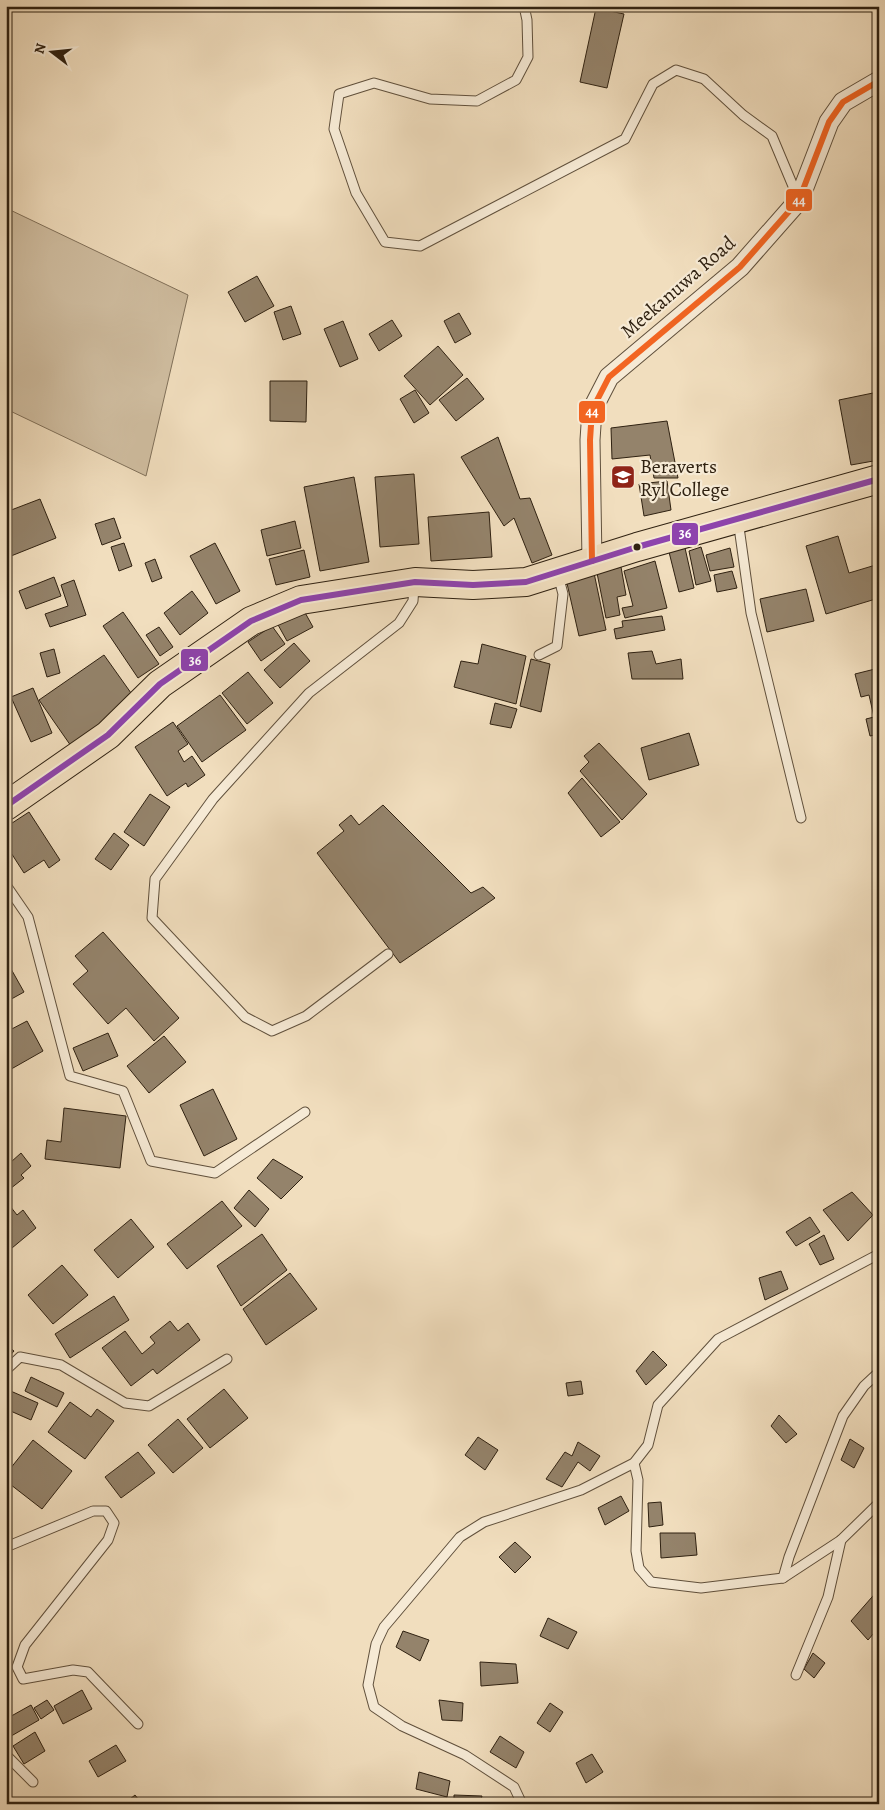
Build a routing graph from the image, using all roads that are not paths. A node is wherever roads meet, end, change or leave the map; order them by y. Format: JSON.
{"nodes":[{"id":1,"x":524,"y":6,"type":"edge"},
{"id":2,"x":879,"y":81,"type":"edge"},
{"id":3,"x":799,"y":200,"type":"junction"},
{"id":4,"x":879,"y":479,"type":"edge"},
{"id":5,"x":738,"y":520,"type":"junction"},
{"id":6,"x":592,"y":561,"type":"junction"},
{"id":7,"x":558,"y":572,"type":"junction"},
{"id":8,"x":415,"y":582,"type":"junction"},
{"id":9,"x":539,"y":655,"type":"dead end"},
{"id":10,"x":6,"y":806,"type":"edge"},
{"id":11,"x":801,"y":818,"type":"dead end"},
{"id":12,"x":6,"y":885,"type":"edge"},
{"id":13,"x":388,"y":954,"type":"dead end"},
{"id":14,"x":305,"y":1112,"type":"dead end"},
{"id":15,"x":879,"y":1254,"type":"edge"},
{"id":16,"x":227,"y":1359,"type":"dead end"},
{"id":17,"x":6,"y":1370,"type":"edge"},
{"id":18,"x":879,"y":1372,"type":"edge"},
{"id":19,"x":634,"y":1463,"type":"junction"},
{"id":20,"x":879,"y":1503,"type":"edge"},
{"id":21,"x":841,"y":1540,"type":"junction"},
{"id":22,"x":6,"y":1547,"type":"edge"},
{"id":23,"x":783,"y":1578,"type":"junction"},
{"id":24,"x":796,"y":1675,"type":"dead end"},
{"id":25,"x":138,"y":1724,"type":"dead end"},
{"id":26,"x":6,"y":1755,"type":"edge"},
{"id":27,"x":33,"y":1782,"type":"dead end"},
{"id":28,"x":522,"y":1804,"type":"edge"}],
"edges":[{"from":1,"to":3,"type":"lane"},
{"from":2,"to":3,"type":"street","name":"Meekanuwa Road"},
{"from":3,"to":6,"type":"street","name":"Meekanuwa Road"},
{"from":4,"to":5,"type":"main road"},
{"from":5,"to":6,"type":"main road"},
{"from":5,"to":11,"type":"lane"},
{"from":6,"to":7,"type":"main road"},
{"from":7,"to":8,"type":"main road"},
{"from":7,"to":9,"type":"lane"},
{"from":8,"to":10,"type":"main road"},
{"from":8,"to":13,"type":"lane"},
{"from":12,"to":14,"type":"lane"},
{"from":15,"to":19,"type":"lane"},
{"from":16,"to":17,"type":"lane"},
{"from":18,"to":23,"type":"lane"},
{"from":19,"to":23,"type":"lane"},
{"from":19,"to":28,"type":"lane"},
{"from":20,"to":21,"type":"lane"},
{"from":21,"to":23,"type":"lane"},
{"from":21,"to":24,"type":"lane"},
{"from":22,"to":25,"type":"lane"},
{"from":26,"to":27,"type":"lane"}]}
